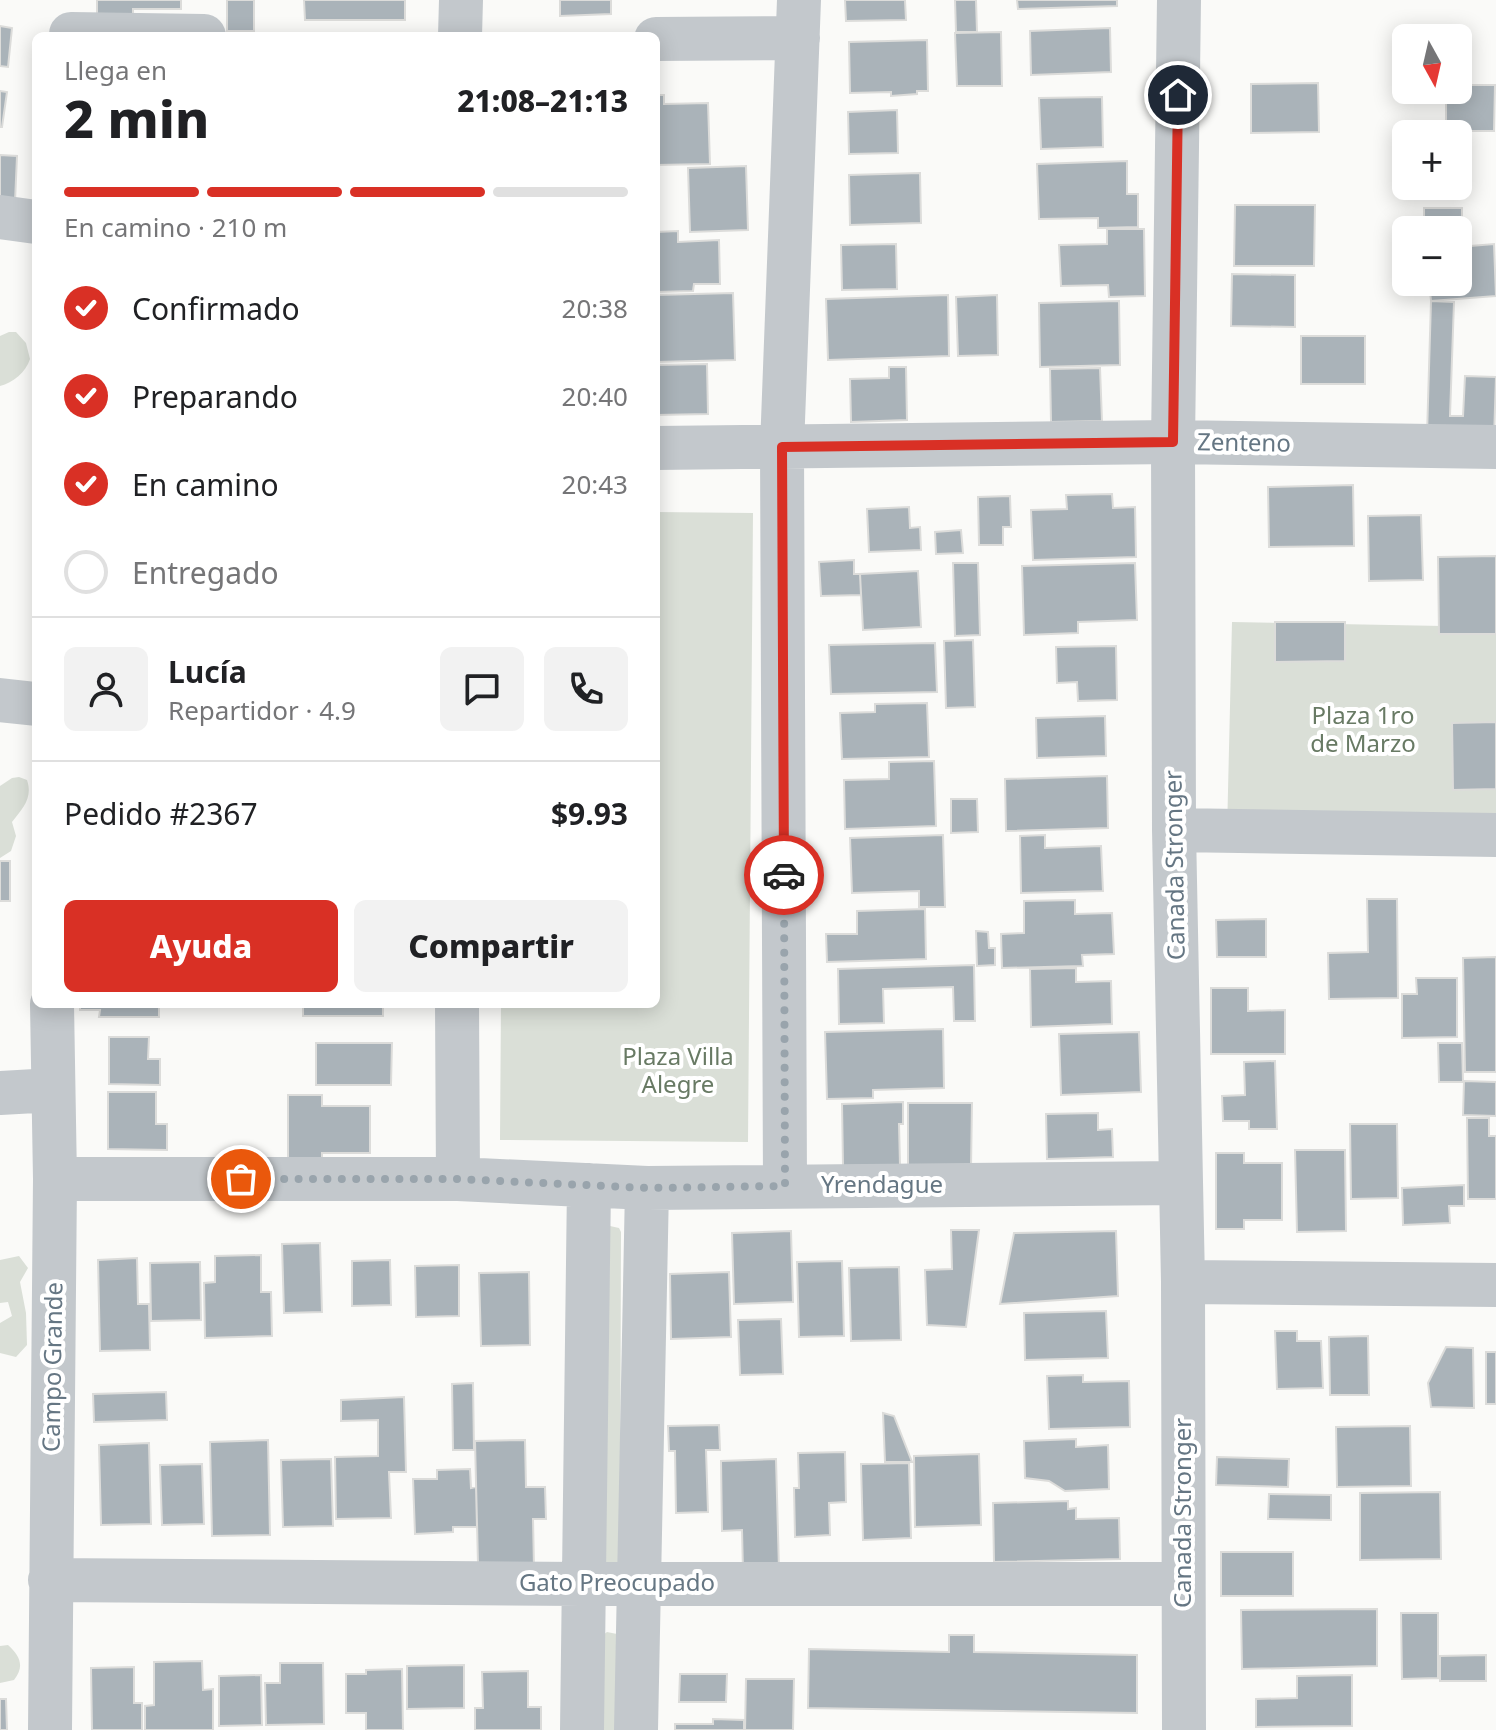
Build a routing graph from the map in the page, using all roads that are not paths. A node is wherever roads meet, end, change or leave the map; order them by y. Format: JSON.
{"nodes":[{"id":1,"x":461,"y":0,"type":"edge"},
{"id":2,"x":1179,"y":0,"type":"edge"},
{"id":3,"x":799,"y":19,"type":"edge"},
{"id":4,"x":71,"y":23,"type":"edge"},
{"id":5,"x":163,"y":32,"type":"edge"},
{"id":6,"x":460,"y":32,"type":"edge"},
{"id":7,"x":660,"y":38,"type":"edge"},
{"id":8,"x":0,"y":217,"type":"edge"},
{"id":9,"x":32,"y":221,"type":"edge"},
{"id":10,"x":1173,"y":442,"type":"junction"},
{"id":11,"x":782,"y":447,"type":"junction"},
{"id":12,"x":1496,"y":447,"type":"edge"},
{"id":13,"x":660,"y":448,"type":"edge"},
{"id":14,"x":0,"y":700,"type":"edge"},
{"id":15,"x":32,"y":704,"type":"edge"},
{"id":16,"x":1174,"y":830,"type":"junction"},
{"id":17,"x":1496,"y":835,"type":"edge"},
{"id":18,"x":52,"y":1008,"type":"edge"},
{"id":19,"x":457,"y":1008,"type":"edge"},
{"id":20,"x":53,"y":1090,"type":"junction"},
{"id":21,"x":0,"y":1093,"type":"edge"},
{"id":22,"x":55,"y":1179,"type":"junction"},
{"id":23,"x":458,"y":1179,"type":"junction"},
{"id":24,"x":1180,"y":1183,"type":"junction"},
{"id":25,"x":589,"y":1185,"type":"junction"},
{"id":26,"x":785,"y":1186,"type":"junction"},
{"id":27,"x":647,"y":1188,"type":"junction"},
{"id":28,"x":1183,"y":1282,"type":"junction"},
{"id":29,"x":1496,"y":1285,"type":"edge"},
{"id":30,"x":50,"y":1580,"type":"junction"},
{"id":31,"x":639,"y":1583,"type":"junction"},
{"id":32,"x":582,"y":1584,"type":"junction"},
{"id":33,"x":1183,"y":1584,"type":"junction"},
{"id":34,"x":50,"y":1730,"type":"edge"},
{"id":35,"x":582,"y":1730,"type":"edge"},
{"id":36,"x":636,"y":1730,"type":"edge"},
{"id":37,"x":1184,"y":1730,"type":"edge"}],
"edges":[{"from":1,"to":6,"type":"street"},
{"from":2,"to":10,"type":"street","name":"Canada Stronger"},
{"from":3,"to":7,"type":"street"},
{"from":3,"to":11,"type":"street"},
{"from":4,"to":5,"type":"street"},
{"from":8,"to":9,"type":"street"},
{"from":10,"to":11,"type":"street","name":"Zenteno"},
{"from":10,"to":12,"type":"street","name":"Zenteno"},
{"from":10,"to":16,"type":"street","name":"Canada Stronger"},
{"from":11,"to":13,"type":"street","name":"Zenteno"},
{"from":11,"to":26,"type":"street"},
{"from":14,"to":15,"type":"street"},
{"from":16,"to":17,"type":"street"},
{"from":16,"to":24,"type":"street","name":"Canada Stronger"},
{"from":18,"to":20,"type":"street","name":"Campo Grande"},
{"from":19,"to":23,"type":"street"},
{"from":20,"to":21,"type":"street"},
{"from":20,"to":22,"type":"street","name":"Campo Grande"},
{"from":22,"to":23,"type":"street","name":"Yrendague"},
{"from":22,"to":30,"type":"street","name":"Campo Grande"},
{"from":23,"to":25,"type":"street","name":"Yrendague"},
{"from":24,"to":26,"type":"street","name":"Yrendague"},
{"from":24,"to":28,"type":"street","name":"Canada Stronger"},
{"from":25,"to":27,"type":"street","name":"Yrendague"},
{"from":25,"to":32,"type":"street"},
{"from":26,"to":27,"type":"street","name":"Yrendague"},
{"from":27,"to":31,"type":"street"},
{"from":28,"to":29,"type":"street"},
{"from":28,"to":33,"type":"street","name":"Canada Stronger"},
{"from":30,"to":32,"type":"street","name":"Gato Preocupado"},
{"from":30,"to":34,"type":"street","name":"Campo Grande"},
{"from":31,"to":32,"type":"street","name":"Gato Preocupado"},
{"from":31,"to":33,"type":"street","name":"Gato Preocupado"},
{"from":31,"to":36,"type":"street"},
{"from":32,"to":35,"type":"street"},
{"from":33,"to":37,"type":"street","name":"Canada Stronger"}]}
